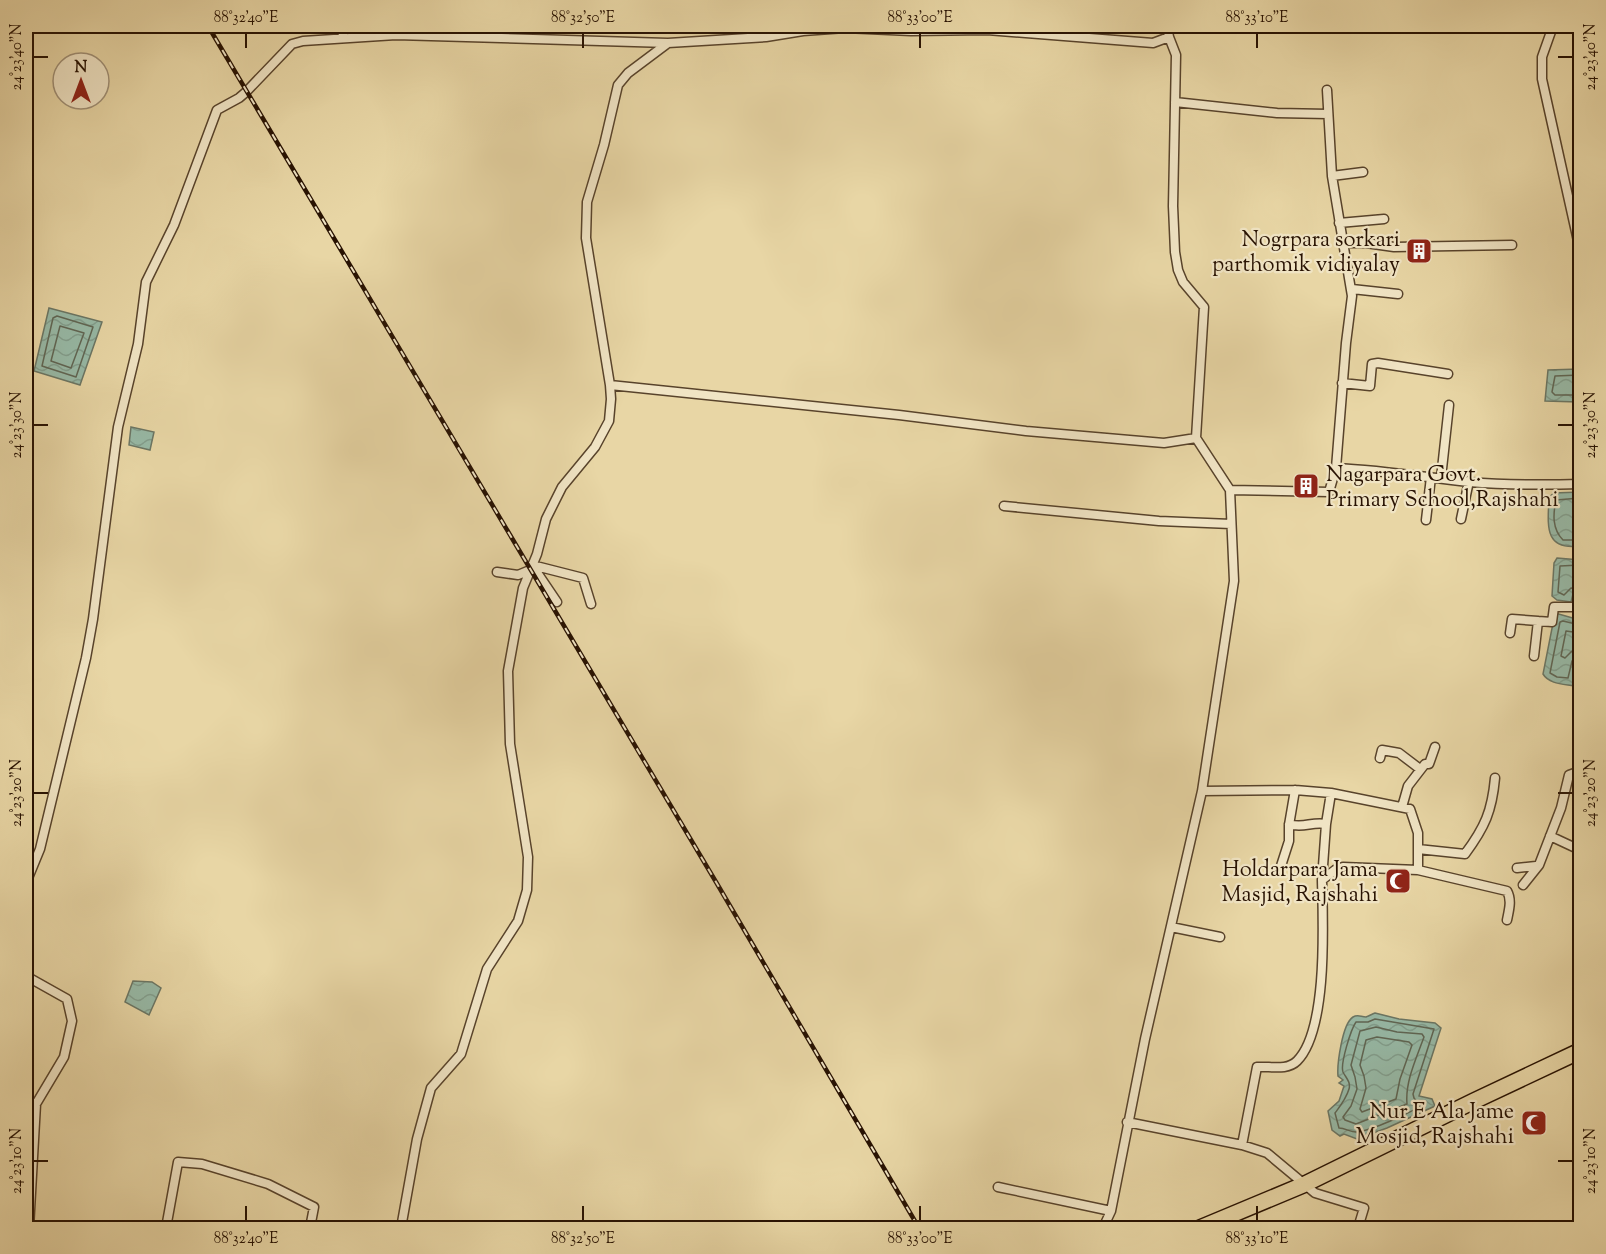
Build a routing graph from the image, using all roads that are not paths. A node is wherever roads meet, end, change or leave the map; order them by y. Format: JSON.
{"nodes":[{"id":1,"x":342,"y":26,"type":"edge"},
{"id":2,"x":1167,"y":26,"type":"edge"},
{"id":3,"x":1552,"y":26,"type":"edge"},
{"id":4,"x":1169,"y":37,"type":"junction"},
{"id":5,"x":343,"y":38,"type":"junction"},
{"id":6,"x":669,"y":43,"type":"junction"},
{"id":7,"x":1328,"y":90,"type":"dead end"},
{"id":8,"x":1175,"y":102,"type":"junction"},
{"id":9,"x":1328,"y":114,"type":"junction"},
{"id":10,"x":1363,"y":172,"type":"dead end"},
{"id":11,"x":1332,"y":176,"type":"junction"},
{"id":12,"x":1384,"y":219,"type":"dead end"},
{"id":13,"x":1339,"y":223,"type":"junction"},
{"id":14,"x":1342,"y":243,"type":"junction"},
{"id":15,"x":1512,"y":245,"type":"dead end"},
{"id":16,"x":1581,"y":250,"type":"edge"},
{"id":17,"x":1352,"y":289,"type":"junction"},
{"id":18,"x":1398,"y":294,"type":"dead end"},
{"id":19,"x":1448,"y":374,"type":"dead end"},
{"id":20,"x":1342,"y":383,"type":"junction"},
{"id":21,"x":610,"y":385,"type":"junction"},
{"id":22,"x":1449,"y":405,"type":"dead end"},
{"id":23,"x":1196,"y":438,"type":"junction"},
{"id":24,"x":1336,"y":468,"type":"junction"},
{"id":25,"x":1431,"y":477,"type":"junction"},
{"id":26,"x":1441,"y":478,"type":"junction"},
{"id":27,"x":1469,"y":482,"type":"junction"},
{"id":28,"x":1581,"y":484,"type":"edge"},
{"id":29,"x":1230,"y":490,"type":"junction"},
{"id":30,"x":1005,"y":506,"type":"dead end"},
{"id":31,"x":1461,"y":519,"type":"dead end"},
{"id":32,"x":1426,"y":520,"type":"dead end"},
{"id":33,"x":1231,"y":524,"type":"junction"},
{"id":34,"x":531,"y":568,"type":"junction"},
{"id":35,"x":497,"y":572,"type":"dead end"},
{"id":36,"x":556,"y":602,"type":"dead end"},
{"id":37,"x":591,"y":604,"type":"dead end"},
{"id":38,"x":1581,"y":607,"type":"edge"},
{"id":39,"x":1538,"y":621,"type":"junction"},
{"id":40,"x":1510,"y":633,"type":"dead end"},
{"id":41,"x":1534,"y":656,"type":"dead end"},
{"id":42,"x":1435,"y":747,"type":"dead end"},
{"id":43,"x":1380,"y":758,"type":"dead end"},
{"id":44,"x":1420,"y":769,"type":"junction"},
{"id":45,"x":1581,"y":771,"type":"edge"},
{"id":46,"x":1495,"y":778,"type":"dead end"},
{"id":47,"x":1294,"y":790,"type":"junction"},
{"id":48,"x":1202,"y":791,"type":"junction"},
{"id":49,"x":1331,"y":793,"type":"junction"},
{"id":50,"x":1402,"y":807,"type":"junction"},
{"id":51,"x":1289,"y":824,"type":"junction"},
{"id":52,"x":1326,"y":824,"type":"junction"},
{"id":53,"x":1550,"y":836,"type":"junction"},
{"id":54,"x":1418,"y":849,"type":"junction"},
{"id":55,"x":1581,"y":850,"type":"edge"},
{"id":56,"x":1539,"y":865,"type":"junction"},
{"id":57,"x":1517,"y":868,"type":"dead end"},
{"id":58,"x":1280,"y":870,"type":"dead end"},
{"id":59,"x":1418,"y":870,"type":"junction"},
{"id":60,"x":1322,"y":880,"type":"junction"},
{"id":61,"x":26,"y":883,"type":"edge"},
{"id":62,"x":1523,"y":885,"type":"dead end"},
{"id":63,"x":1507,"y":920,"type":"dead end"},
{"id":64,"x":1171,"y":927,"type":"junction"},
{"id":65,"x":1220,"y":937,"type":"dead end"},
{"id":66,"x":26,"y":976,"type":"edge"},
{"id":67,"x":1581,"y":1051,"type":"edge"},
{"id":68,"x":26,"y":1101,"type":"edge"},
{"id":69,"x":36,"y":1104,"type":"junction"},
{"id":70,"x":1127,"y":1122,"type":"junction"},
{"id":71,"x":1242,"y":1145,"type":"junction"},
{"id":72,"x":1303,"y":1185,"type":"junction"},
{"id":73,"x":998,"y":1187,"type":"dead end"},
{"id":74,"x":1111,"y":1211,"type":"junction"},
{"id":75,"x":30,"y":1228,"type":"edge"},
{"id":76,"x":166,"y":1228,"type":"edge"},
{"id":77,"x":310,"y":1228,"type":"edge"},
{"id":78,"x":401,"y":1228,"type":"edge"},
{"id":79,"x":1103,"y":1228,"type":"edge"},
{"id":80,"x":1200,"y":1228,"type":"edge"},
{"id":81,"x":1358,"y":1228,"type":"edge"}],
"edges":[{"from":1,"to":5,"type":"street"},
{"from":2,"to":4,"type":"street"},
{"from":3,"to":16,"type":"street"},
{"from":4,"to":6,"type":"street"},
{"from":4,"to":8,"type":"street"},
{"from":5,"to":6,"type":"street"},
{"from":5,"to":61,"type":"street"},
{"from":6,"to":21,"type":"street"},
{"from":7,"to":9,"type":"street"},
{"from":8,"to":9,"type":"street"},
{"from":8,"to":23,"type":"street"},
{"from":9,"to":11,"type":"street"},
{"from":10,"to":11,"type":"street"},
{"from":11,"to":13,"type":"street"},
{"from":12,"to":13,"type":"street"},
{"from":13,"to":14,"type":"street"},
{"from":14,"to":15,"type":"street"},
{"from":14,"to":17,"type":"street"},
{"from":17,"to":18,"type":"street"},
{"from":17,"to":20,"type":"street"},
{"from":19,"to":20,"type":"street"},
{"from":20,"to":24,"type":"street"},
{"from":21,"to":23,"type":"street"},
{"from":21,"to":34,"type":"street"},
{"from":22,"to":26,"type":"street"},
{"from":23,"to":29,"type":"street"},
{"from":24,"to":25,"type":"street"},
{"from":24,"to":29,"type":"street"},
{"from":25,"to":26,"type":"street"},
{"from":25,"to":32,"type":"street"},
{"from":26,"to":27,"type":"street"},
{"from":27,"to":28,"type":"street"},
{"from":27,"to":31,"type":"street"},
{"from":29,"to":33,"type":"street"},
{"from":30,"to":33,"type":"street"},
{"from":33,"to":48,"type":"street"},
{"from":34,"to":35,"type":"street"},
{"from":34,"to":36,"type":"street"},
{"from":34,"to":37,"type":"street"},
{"from":34,"to":78,"type":"street"},
{"from":38,"to":39,"type":"street"},
{"from":39,"to":40,"type":"street"},
{"from":39,"to":41,"type":"street"},
{"from":42,"to":44,"type":"street"},
{"from":43,"to":44,"type":"street"},
{"from":44,"to":50,"type":"street"},
{"from":45,"to":53,"type":"street"},
{"from":46,"to":54,"type":"street"},
{"from":47,"to":48,"type":"street"},
{"from":47,"to":49,"type":"street"},
{"from":47,"to":51,"type":"street"},
{"from":48,"to":64,"type":"street"},
{"from":49,"to":50,"type":"street"},
{"from":49,"to":52,"type":"street"},
{"from":50,"to":54,"type":"street"},
{"from":51,"to":52,"type":"street"},
{"from":51,"to":58,"type":"street"},
{"from":52,"to":60,"type":"street"},
{"from":53,"to":55,"type":"street"},
{"from":53,"to":56,"type":"street"},
{"from":54,"to":59,"type":"street"},
{"from":56,"to":57,"type":"street"},
{"from":56,"to":62,"type":"street"},
{"from":59,"to":60,"type":"street"},
{"from":59,"to":63,"type":"street"},
{"from":60,"to":71,"type":"street"},
{"from":64,"to":65,"type":"street"},
{"from":64,"to":70,"type":"street"},
{"from":66,"to":69,"type":"street"},
{"from":67,"to":72,"type":"highway"},
{"from":68,"to":69,"type":"street"},
{"from":69,"to":75,"type":"street"},
{"from":70,"to":71,"type":"street"},
{"from":70,"to":74,"type":"street"},
{"from":71,"to":72,"type":"street"},
{"from":72,"to":80,"type":"highway"},
{"from":72,"to":81,"type":"street"},
{"from":73,"to":74,"type":"street"},
{"from":74,"to":79,"type":"street"},
{"from":76,"to":77,"type":"street"}]}
